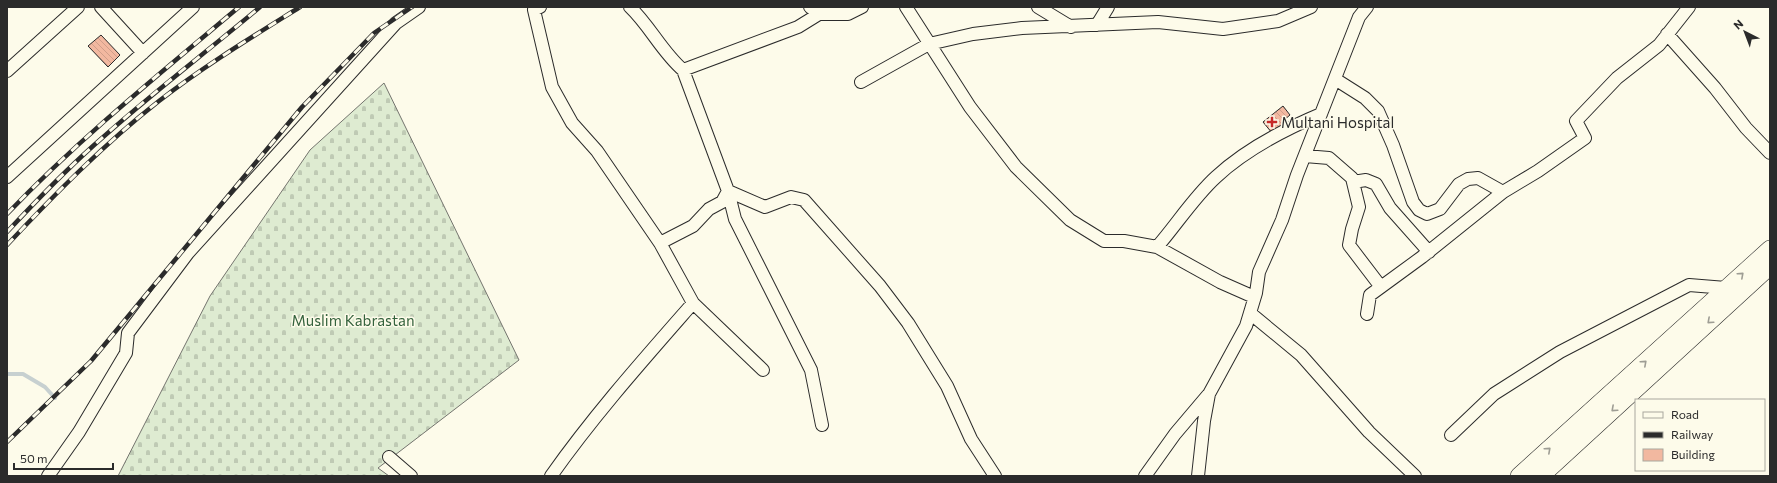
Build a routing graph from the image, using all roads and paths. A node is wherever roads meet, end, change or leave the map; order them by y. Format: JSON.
{"nodes":[{"id":1,"x":78,"y":7,"type":"edge"},
{"id":2,"x":102,"y":7,"type":"edge"},
{"id":3,"x":193,"y":7,"type":"edge"},
{"id":4,"x":419,"y":7,"type":"edge"},
{"id":5,"x":862,"y":7,"type":"edge"},
{"id":6,"x":906,"y":7,"type":"edge"},
{"id":7,"x":1038,"y":7,"type":"edge"},
{"id":8,"x":1108,"y":7,"type":"edge"},
{"id":9,"x":1311,"y":7,"type":"edge"},
{"id":10,"x":1366,"y":7,"type":"edge"},
{"id":11,"x":536,"y":8,"type":"edge"},
{"id":12,"x":635,"y":8,"type":"edge"},
{"id":13,"x":1685,"y":8,"type":"edge"},
{"id":14,"x":815,"y":11,"type":"edge"},
{"id":15,"x":1097,"y":25,"type":"junction"},
{"id":16,"x":1071,"y":27,"type":"junction"},
{"id":17,"x":1667,"y":34,"type":"junction"},
{"id":18,"x":929,"y":44,"type":"junction"},
{"id":19,"x":143,"y":53,"type":"junction"},
{"id":20,"x":683,"y":70,"type":"junction"},
{"id":21,"x":7,"y":71,"type":"edge"},
{"id":22,"x":1335,"y":79,"type":"junction"},
{"id":23,"x":861,"y":82,"type":"dead end"},
{"id":24,"x":1321,"y":114,"type":"junction"},
{"id":25,"x":1770,"y":153,"type":"edge"},
{"id":26,"x":1305,"y":156,"type":"junction"},
{"id":27,"x":7,"y":177,"type":"edge"},
{"id":28,"x":1353,"y":182,"type":"junction"},
{"id":29,"x":728,"y":191,"type":"junction"},
{"id":30,"x":1503,"y":192,"type":"junction"},
{"id":31,"x":660,"y":243,"type":"junction"},
{"id":32,"x":1157,"y":247,"type":"junction"},
{"id":33,"x":1770,"y":249,"type":"edge"},
{"id":34,"x":1429,"y":252,"type":"junction"},
{"id":35,"x":1770,"y":266,"type":"edge"},
{"id":36,"x":1381,"y":287,"type":"junction"},
{"id":37,"x":1726,"y":288,"type":"junction"},
{"id":38,"x":1254,"y":298,"type":"junction"},
{"id":39,"x":693,"y":304,"type":"junction"},
{"id":40,"x":1250,"y":313,"type":"junction"},
{"id":41,"x":1367,"y":314,"type":"dead end"},
{"id":42,"x":763,"y":370,"type":"dead end"},
{"id":43,"x":1209,"y":394,"type":"junction"},
{"id":44,"x":822,"y":425,"type":"dead end"},
{"id":45,"x":1451,"y":435,"type":"dead end"},
{"id":46,"x":389,"y":457,"type":"dead end"},
{"id":47,"x":48,"y":476,"type":"edge"},
{"id":48,"x":411,"y":476,"type":"edge"},
{"id":49,"x":551,"y":476,"type":"edge"},
{"id":50,"x":995,"y":476,"type":"edge"},
{"id":51,"x":1145,"y":476,"type":"edge"},
{"id":52,"x":1198,"y":476,"type":"edge"},
{"id":53,"x":1415,"y":476,"type":"edge"},
{"id":54,"x":1519,"y":476,"type":"edge"},
{"id":55,"x":1541,"y":476,"type":"edge"}],
"edges":[{"from":1,"to":21,"type":"street"},
{"from":2,"to":19,"type":"street"},
{"from":3,"to":19,"type":"street"},
{"from":4,"to":47,"type":"street"},
{"from":5,"to":14,"type":"street"},
{"from":6,"to":18,"type":"street"},
{"from":7,"to":16,"type":"street"},
{"from":8,"to":15,"type":"street"},
{"from":9,"to":15,"type":"street"},
{"from":10,"to":22,"type":"street"},
{"from":11,"to":31,"type":"street"},
{"from":12,"to":20,"type":"street"},
{"from":13,"to":17,"type":"street"},
{"from":14,"to":20,"type":"street"},
{"from":15,"to":16,"type":"street"},
{"from":16,"to":18,"type":"street"},
{"from":17,"to":25,"type":"street"},
{"from":17,"to":30,"type":"street"},
{"from":18,"to":23,"type":"street"},
{"from":18,"to":32,"type":"street"},
{"from":19,"to":27,"type":"street"},
{"from":20,"to":29,"type":"street"},
{"from":22,"to":24,"type":"street"},
{"from":22,"to":30,"type":"street"},
{"from":24,"to":26,"type":"street"},
{"from":24,"to":32,"type":"street"},
{"from":26,"to":28,"type":"street"},
{"from":26,"to":38,"type":"street"},
{"from":28,"to":34,"type":"street"},
{"from":28,"to":36,"type":"street"},
{"from":29,"to":31,"type":"street"},
{"from":29,"to":44,"type":"street"},
{"from":29,"to":50,"type":"street"},
{"from":30,"to":34,"type":"street"},
{"from":31,"to":39,"type":"street"},
{"from":32,"to":38,"type":"street"},
{"from":37,"to":33,"type":"main road","one_way":true},
{"from":34,"to":36,"type":"street"},
{"from":35,"to":55,"type":"main road","one_way":true},
{"from":36,"to":41,"type":"street"},
{"from":37,"to":45,"type":"street"},
{"from":54,"to":37,"type":"main road","one_way":true},
{"from":38,"to":40,"type":"street"},
{"from":39,"to":42,"type":"street"},
{"from":39,"to":49,"type":"street"},
{"from":40,"to":43,"type":"street"},
{"from":40,"to":53,"type":"street"},
{"from":43,"to":51,"type":"street"},
{"from":43,"to":52,"type":"street"},
{"from":46,"to":48,"type":"street"}]}
